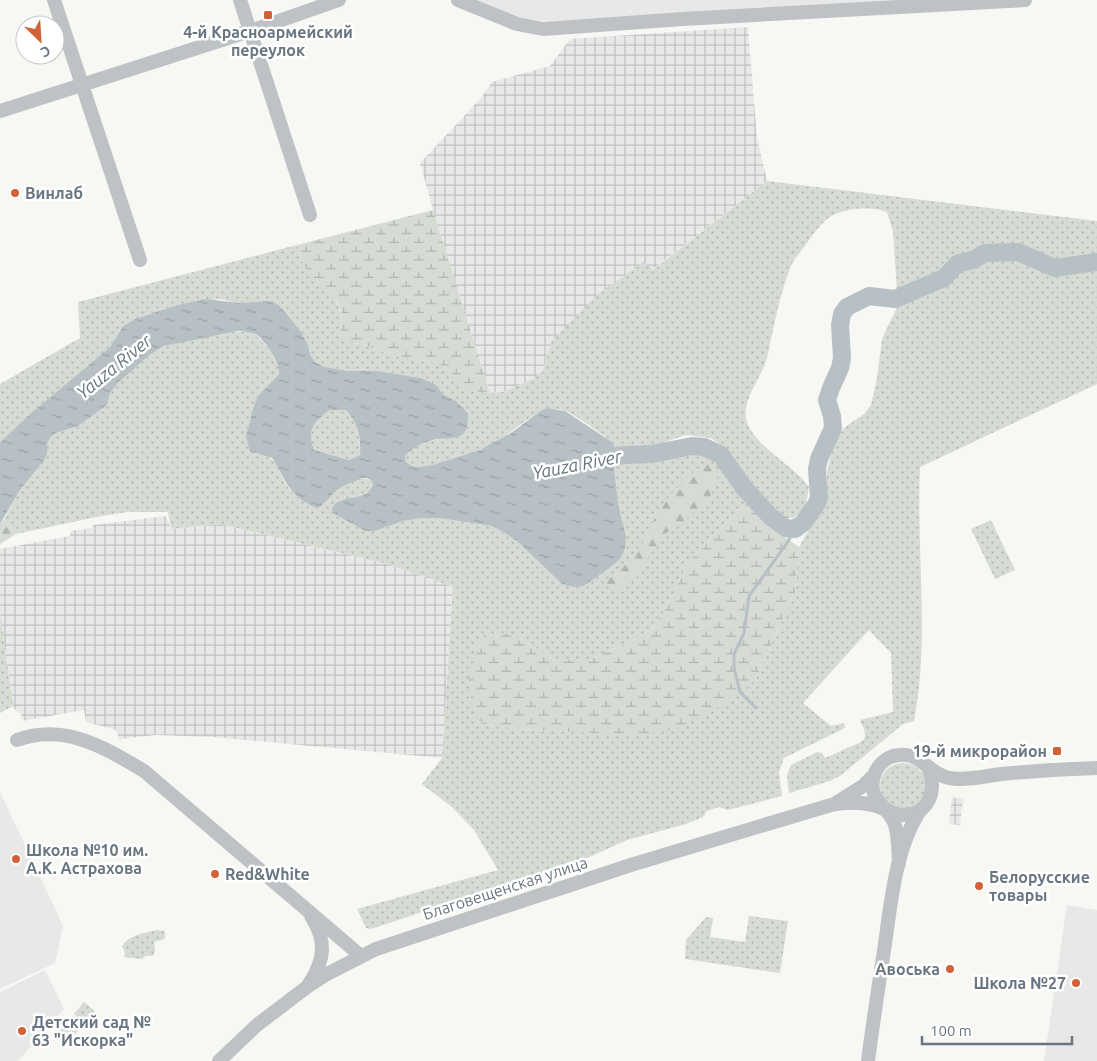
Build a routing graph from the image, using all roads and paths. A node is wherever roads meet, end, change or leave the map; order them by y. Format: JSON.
{"nodes":[{"id":1,"x":54,"y":0,"type":"edge"},
{"id":2,"x":240,"y":0,"type":"edge"},
{"id":3,"x":339,"y":0,"type":"edge"},
{"id":4,"x":458,"y":0,"type":"edge"},
{"id":5,"x":1025,"y":0,"type":"edge"},
{"id":6,"x":250,"y":30,"type":"junction"},
{"id":7,"x":80,"y":84,"type":"junction"},
{"id":8,"x":0,"y":111,"type":"edge"},
{"id":9,"x":310,"y":215,"type":"dead end"},
{"id":10,"x":140,"y":260,"type":"dead end"},
{"id":11,"x":17,"y":740,"type":"dead end"},
{"id":12,"x":928,"y":768,"type":"junction"},
{"id":13,"x":1097,"y":768,"type":"edge"},
{"id":14,"x":874,"y":776,"type":"junction"},
{"id":15,"x":959,"y":779,"type":"junction"},
{"id":16,"x":831,"y":805,"type":"junction"},
{"id":17,"x":925,"y":805,"type":"junction"},
{"id":18,"x":884,"y":809,"type":"junction"},
{"id":19,"x":899,"y":864,"type":"junction"},
{"id":20,"x":304,"y":906,"type":"junction"},
{"id":21,"x":361,"y":956,"type":"junction"},
{"id":22,"x":307,"y":987,"type":"junction"},
{"id":23,"x":218,"y":1061,"type":"edge"},
{"id":24,"x":868,"y":1061,"type":"edge"}],
"edges":[{"from":1,"to":7,"type":"street"},
{"from":2,"to":6,"type":"street"},
{"from":3,"to":6,"type":"street"},
{"from":4,"to":5,"type":"street"},
{"from":6,"to":7,"type":"street"},
{"from":6,"to":9,"type":"street"},
{"from":7,"to":8,"type":"street"},
{"from":7,"to":10,"type":"street"},
{"from":11,"to":20,"type":"street"},
{"from":12,"to":14,"type":"street"},
{"from":12,"to":15,"type":"street"},
{"from":12,"to":17,"type":"street"},
{"from":13,"to":15,"type":"street"},
{"from":14,"to":16,"type":"street"},
{"from":14,"to":18,"type":"street"},
{"from":15,"to":17,"type":"street"},
{"from":16,"to":18,"type":"street"},
{"from":16,"to":21,"type":"street","name":"Благовещенская улица"},
{"from":17,"to":18,"type":"street"},
{"from":17,"to":19,"type":"street"},
{"from":18,"to":19,"type":"street"},
{"from":19,"to":24,"type":"street"},
{"from":20,"to":21,"type":"street"},
{"from":20,"to":22,"type":"street"},
{"from":21,"to":22,"type":"street","name":"Благовещенская улица"},
{"from":22,"to":23,"type":"street","name":"Благовещенская улица"}]}
